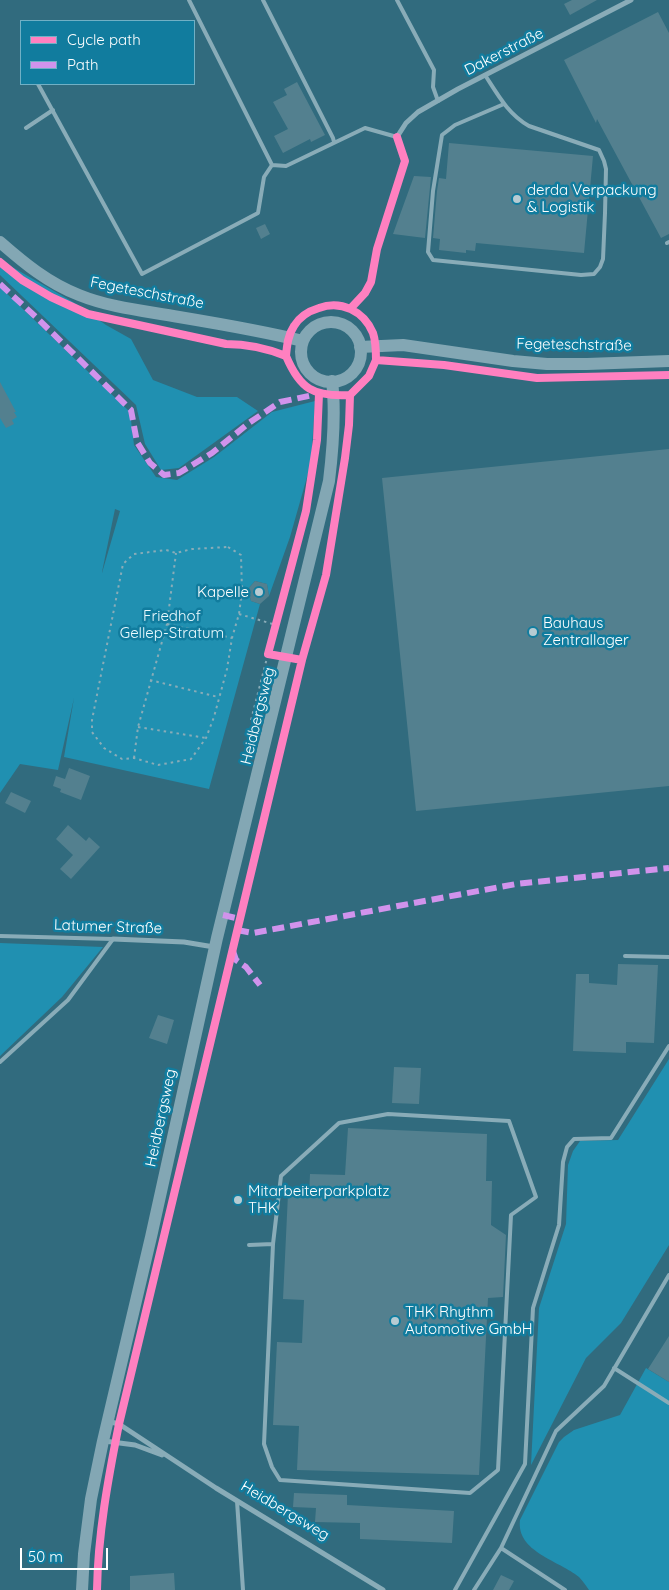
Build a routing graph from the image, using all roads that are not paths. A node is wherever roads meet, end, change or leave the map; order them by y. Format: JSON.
{"nodes":[{"id":1,"x":189,"y":0,"type":"edge"},
{"id":2,"x":263,"y":0,"type":"edge"},
{"id":3,"x":397,"y":0,"type":"edge"},
{"id":4,"x":631,"y":0,"type":"edge"},
{"id":5,"x":485,"y":75,"type":"junction"},
{"id":6,"x":39,"y":85,"type":"edge"},
{"id":7,"x":438,"y":101,"type":"junction"},
{"id":8,"x":504,"y":104,"type":"junction"},
{"id":9,"x":53,"y":110,"type":"junction"},
{"id":10,"x":26,"y":128,"type":"dead end"},
{"id":11,"x":397,"y":137,"type":"joint"},
{"id":12,"x":334,"y":142,"type":"junction"},
{"id":13,"x":272,"y":165,"type":"junction"},
{"id":14,"x":0,"y":242,"type":"edge"},
{"id":15,"x":303,"y":341,"type":"junction"},
{"id":16,"x":360,"y":346,"type":"junction"},
{"id":17,"x":669,"y":361,"type":"edge"},
{"id":18,"x":332,"y":382,"type":"junction"},
{"id":19,"x":0,"y":936,"type":"edge"},
{"id":20,"x":113,"y":940,"type":"junction"},
{"id":21,"x":215,"y":947,"type":"junction"},
{"id":22,"x":625,"y":956,"type":"dead end"},
{"id":23,"x":669,"y":957,"type":"edge"},
{"id":24,"x":669,"y":1046,"type":"edge"},
{"id":25,"x":0,"y":1062,"type":"edge"},
{"id":26,"x":273,"y":1244,"type":"junction"},
{"id":27,"x":250,"y":1245,"type":"dead end"},
{"id":28,"x":669,"y":1275,"type":"edge"},
{"id":29,"x":614,"y":1368,"type":"junction"},
{"id":30,"x":669,"y":1403,"type":"edge"},
{"id":31,"x":107,"y":1421,"type":"junction"},
{"id":32,"x":103,"y":1441,"type":"junction"},
{"id":33,"x":172,"y":1458,"type":"junction"},
{"id":34,"x":237,"y":1501,"type":"junction"},
{"id":35,"x":501,"y":1548,"type":"junction"},
{"id":36,"x":82,"y":1590,"type":"edge"},
{"id":37,"x":244,"y":1590,"type":"edge"},
{"id":38,"x":383,"y":1590,"type":"edge"},
{"id":39,"x":455,"y":1590,"type":"edge"},
{"id":40,"x":474,"y":1590,"type":"edge"},
{"id":41,"x":564,"y":1590,"type":"edge"}],
"edges":[{"from":1,"to":13,"type":"lane"},
{"from":2,"to":12,"type":"lane"},
{"from":3,"to":7,"type":"lane"},
{"from":4,"to":5,"type":"street","name":"Dakerstraße"},
{"from":5,"to":7,"type":"street","name":"Dakerstraße"},
{"from":5,"to":8,"type":"lane"},
{"from":6,"to":9,"type":"lane"},
{"from":7,"to":11,"type":"street","name":"Dakerstraße"},
{"from":8,"to":8,"type":"lane"},
{"from":9,"to":10,"type":"lane"},
{"from":9,"to":13,"type":"lane"},
{"from":11,"to":12,"type":"lane"},
{"from":12,"to":13,"type":"lane"},
{"from":14,"to":15,"type":"street","name":"Fegeteschstraße"},
{"from":15,"to":16,"type":"street"},
{"from":15,"to":18,"type":"street"},
{"from":16,"to":17,"type":"street","name":"Fegeteschstraße"},
{"from":16,"to":18,"type":"street"},
{"from":18,"to":21,"type":"street","name":"Heidbergsweg"},
{"from":19,"to":20,"type":"lane","name":"Latumer Straße"},
{"from":20,"to":21,"type":"street","name":"Latumer Straße"},
{"from":20,"to":25,"type":"lane"},
{"from":21,"to":31,"type":"street","name":"Heidbergsweg"},
{"from":22,"to":23,"type":"lane"},
{"from":24,"to":39,"type":"lane"},
{"from":26,"to":26,"type":"lane"},
{"from":26,"to":27,"type":"lane"},
{"from":28,"to":29,"type":"lane"},
{"from":29,"to":30,"type":"lane"},
{"from":29,"to":35,"type":"lane"},
{"from":31,"to":32,"type":"street","name":"Heidbergsweg"},
{"from":31,"to":33,"type":"street","name":"Heidbergsweg"},
{"from":32,"to":33,"type":"street","name":"Heidbergsweg"},
{"from":32,"to":36,"type":"street"},
{"from":33,"to":34,"type":"street","name":"Heidbergsweg"},
{"from":34,"to":37,"type":"lane"},
{"from":34,"to":38,"type":"street","name":"Heidbergsweg"},
{"from":35,"to":40,"type":"lane"},
{"from":35,"to":41,"type":"lane"}]}
